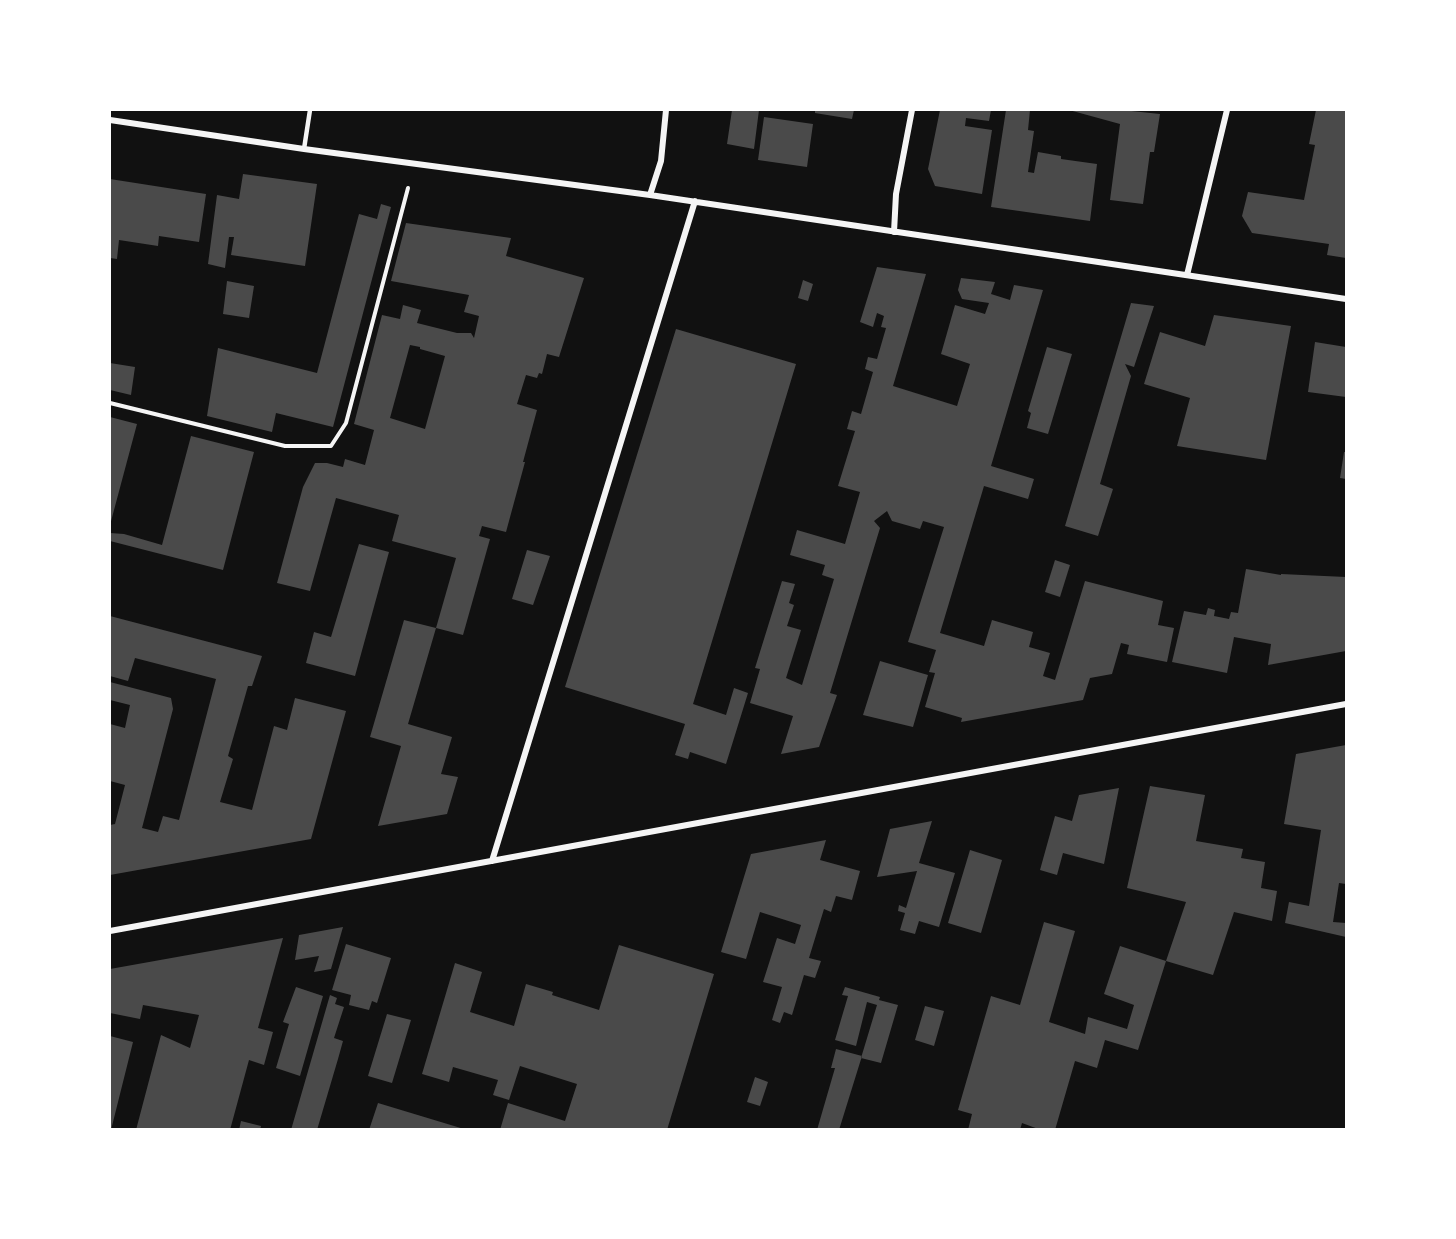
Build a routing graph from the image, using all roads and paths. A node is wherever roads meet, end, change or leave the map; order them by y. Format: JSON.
{"nodes":[{"id":1,"x":310,"y":110,"type":"edge"},
{"id":2,"x":666,"y":110,"type":"edge"},
{"id":3,"x":912,"y":110,"type":"edge"},
{"id":4,"x":1227,"y":110,"type":"edge"},
{"id":5,"x":110,"y":120,"type":"edge"},
{"id":6,"x":304,"y":149,"type":"junction"},
{"id":7,"x":414,"y":164,"type":"junction"},
{"id":8,"x":650,"y":195,"type":"junction"},
{"id":9,"x":695,"y":201,"type":"junction"},
{"id":10,"x":894,"y":232,"type":"junction"},
{"id":11,"x":1187,"y":275,"type":"junction"},
{"id":12,"x":1347,"y":299,"type":"edge"},
{"id":13,"x":110,"y":403,"type":"edge"},
{"id":14,"x":1347,"y":704,"type":"edge"},
{"id":15,"x":492,"y":861,"type":"junction"},
{"id":16,"x":110,"y":931,"type":"edge"}],
"edges":[{"from":1,"to":6,"type":"lane"},
{"from":2,"to":8,"type":"street"},
{"from":3,"to":10,"type":"street"},
{"from":4,"to":11,"type":"street"},
{"from":5,"to":6,"type":"street"},
{"from":6,"to":7,"type":"street"},
{"from":7,"to":8,"type":"street"},
{"from":7,"to":13,"type":"path"},
{"from":8,"to":9,"type":"street"},
{"from":9,"to":10,"type":"street"},
{"from":9,"to":15,"type":"street"},
{"from":10,"to":11,"type":"street"},
{"from":11,"to":12,"type":"street"},
{"from":14,"to":15,"type":"street"},
{"from":15,"to":16,"type":"street"}]}
